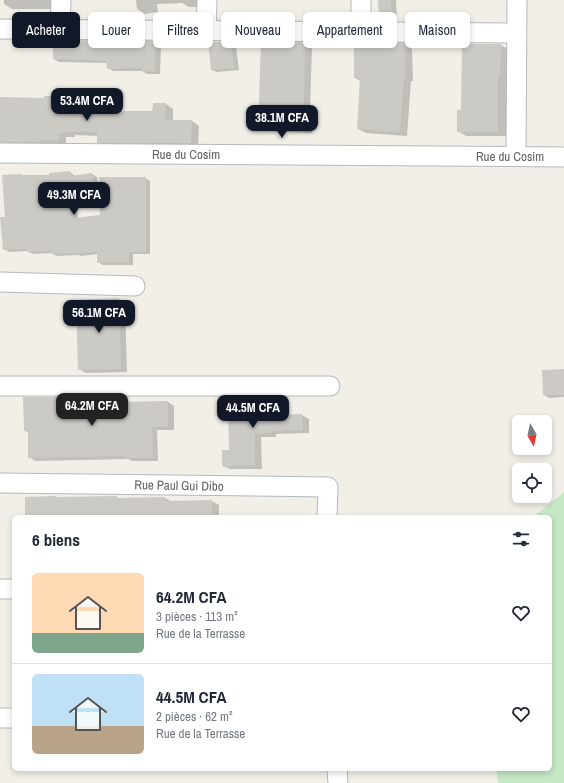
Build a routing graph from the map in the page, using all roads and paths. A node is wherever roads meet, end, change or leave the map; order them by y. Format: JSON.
{"nodes":[{"id":1,"x":61,"y":0,"type":"edge"},
{"id":2,"x":207,"y":0,"type":"edge"},
{"id":3,"x":361,"y":0,"type":"edge"},
{"id":4,"x":517,"y":0,"type":"edge"},
{"id":5,"x":61,"y":12,"type":"edge"},
{"id":6,"x":207,"y":12,"type":"edge"},
{"id":7,"x":361,"y":12,"type":"edge"},
{"id":8,"x":0,"y":29,"type":"edge"},
{"id":9,"x":12,"y":29,"type":"edge"},
{"id":10,"x":80,"y":30,"type":"edge"},
{"id":11,"x":153,"y":31,"type":"edge"},
{"id":12,"x":213,"y":31,"type":"edge"},
{"id":13,"x":303,"y":32,"type":"edge"},
{"id":14,"x":397,"y":32,"type":"edge"},
{"id":15,"x":517,"y":34,"type":"junction"},
{"id":16,"x":0,"y":153,"type":"edge"},
{"id":17,"x":516,"y":156,"type":"junction"},
{"id":18,"x":564,"y":157,"type":"edge"},
{"id":19,"x":0,"y":282,"type":"edge"},
{"id":20,"x":135,"y":286,"type":"dead end"},
{"id":21,"x":0,"y":386,"type":"edge"},
{"id":22,"x":330,"y":386,"type":"dead end"},
{"id":23,"x":0,"y":483,"type":"edge"},
{"id":24,"x":328,"y":515,"type":"edge"},
{"id":25,"x":0,"y":588,"type":"edge"},
{"id":26,"x":12,"y":589,"type":"edge"},
{"id":27,"x":0,"y":718,"type":"edge"},
{"id":28,"x":12,"y":718,"type":"edge"},
{"id":29,"x":337,"y":771,"type":"edge"},
{"id":30,"x":338,"y":783,"type":"edge"}],
"edges":[{"from":1,"to":5,"type":"street"},
{"from":2,"to":6,"type":"street"},
{"from":3,"to":7,"type":"street"},
{"from":4,"to":15,"type":"street"},
{"from":8,"to":9,"type":"street"},
{"from":10,"to":11,"type":"street"},
{"from":12,"to":13,"type":"street"},
{"from":14,"to":15,"type":"street"},
{"from":15,"to":17,"type":"street"},
{"from":16,"to":17,"type":"street","name":"Rue du Cosim"},
{"from":17,"to":18,"type":"street","name":"Rue du Cosim"},
{"from":19,"to":20,"type":"street"},
{"from":21,"to":22,"type":"street"},
{"from":23,"to":24,"type":"street","name":"Rue Paul Gui Dibo"},
{"from":25,"to":26,"type":"street"},
{"from":27,"to":28,"type":"street"},
{"from":29,"to":30,"type":"street"}]}
